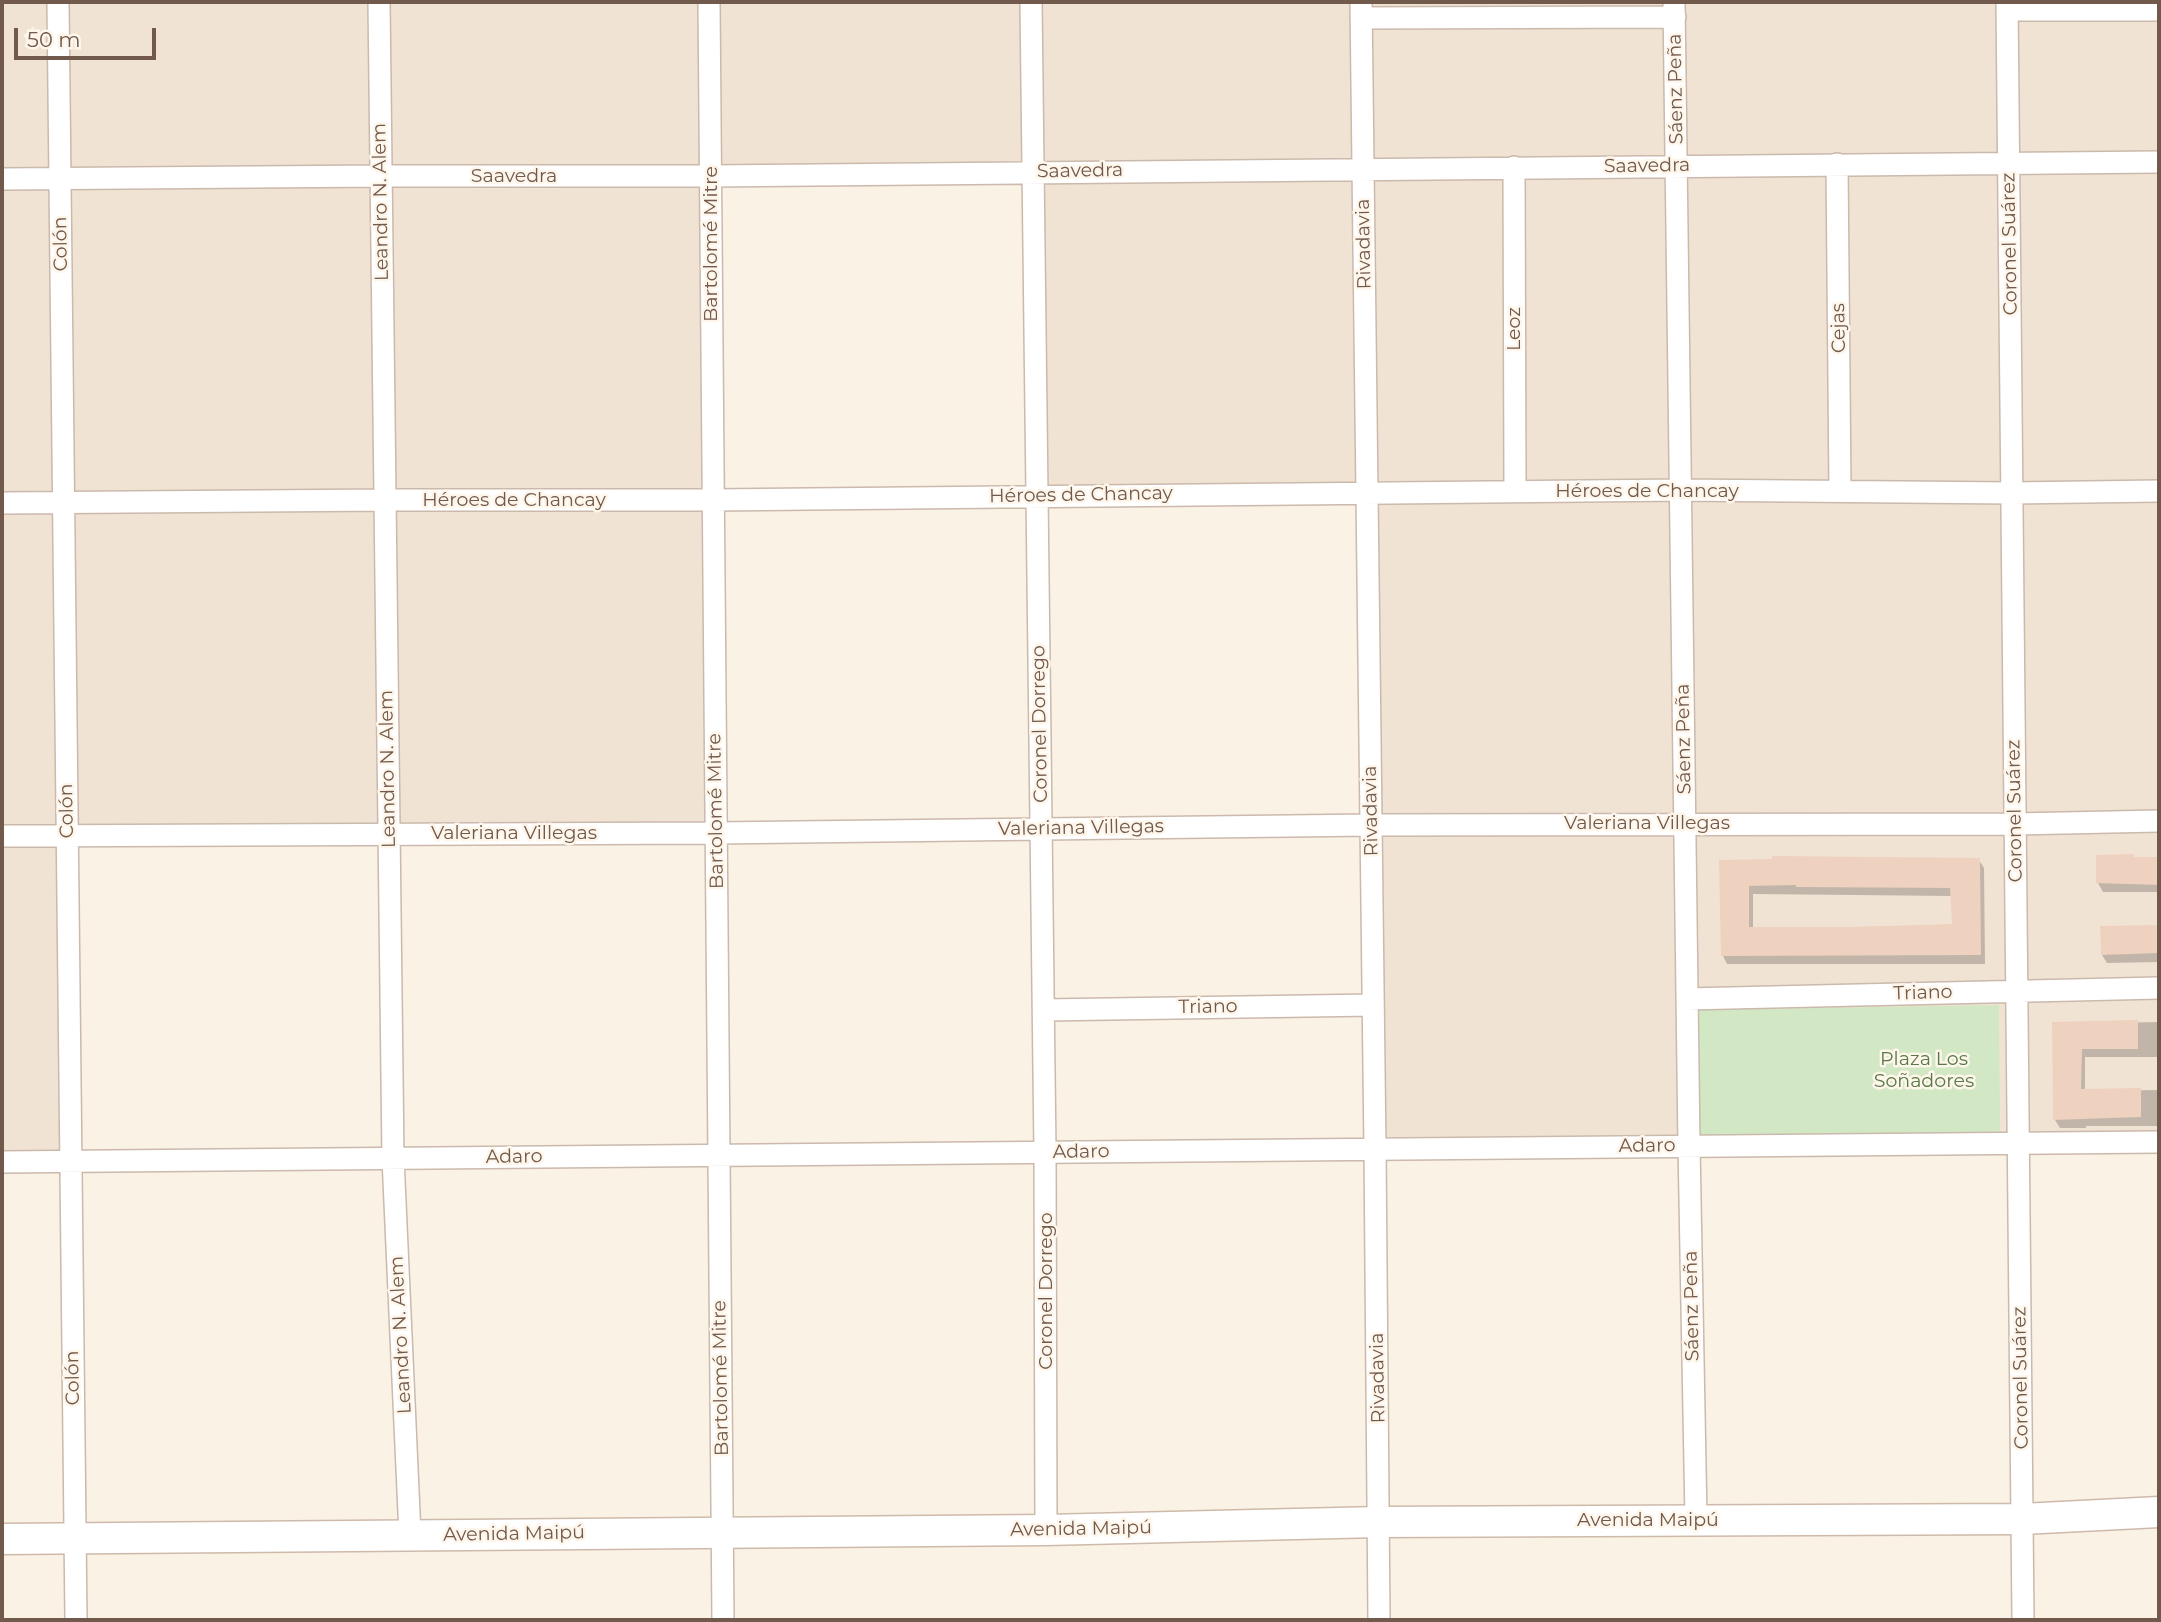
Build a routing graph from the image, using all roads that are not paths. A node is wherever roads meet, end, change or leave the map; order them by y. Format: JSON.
{"nodes":[{"id":1,"x":58,"y":2,"type":"edge"},
{"id":2,"x":379,"y":2,"type":"edge"},
{"id":3,"x":709,"y":2,"type":"edge"},
{"id":4,"x":1031,"y":2,"type":"edge"},
{"id":5,"x":2007,"y":6,"type":"edge"},
{"id":6,"x":1674,"y":9,"type":"edge"},
{"id":7,"x":1361,"y":10,"type":"edge"},
{"id":8,"x":2159,"y":10,"type":"edge"},
{"id":9,"x":2159,"y":162,"type":"edge"},
{"id":10,"x":2009,"y":163,"type":"junction"},
{"id":11,"x":1837,"y":164,"type":"junction"},
{"id":12,"x":1677,"y":166,"type":"junction"},
{"id":13,"x":1514,"y":167,"type":"junction"},
{"id":14,"x":1363,"y":169,"type":"junction"},
{"id":15,"x":1033,"y":172,"type":"junction"},
{"id":16,"x":381,"y":176,"type":"junction"},
{"id":17,"x":711,"y":176,"type":"junction"},
{"id":18,"x":60,"y":178,"type":"junction"},
{"id":19,"x":2,"y":179,"type":"edge"},
{"id":20,"x":1681,"y":490,"type":"junction"},
{"id":21,"x":1515,"y":491,"type":"junction"},
{"id":22,"x":1840,"y":491,"type":"junction"},
{"id":23,"x":2159,"y":491,"type":"edge"},
{"id":24,"x":1367,"y":492,"type":"junction"},
{"id":25,"x":2012,"y":493,"type":"junction"},
{"id":26,"x":1037,"y":495,"type":"junction"},
{"id":27,"x":385,"y":499,"type":"junction"},
{"id":28,"x":713,"y":500,"type":"junction"},
{"id":29,"x":64,"y":502,"type":"junction"},
{"id":30,"x":2,"y":503,"type":"edge"},
{"id":31,"x":2159,"y":821,"type":"edge"},
{"id":32,"x":1685,"y":823,"type":"junction"},
{"id":33,"x":2015,"y":824,"type":"junction"},
{"id":34,"x":1371,"y":825,"type":"junction"},
{"id":35,"x":1041,"y":828,"type":"junction"},
{"id":36,"x":389,"y":833,"type":"junction"},
{"id":37,"x":716,"y":833,"type":"junction"},
{"id":38,"x":67,"y":835,"type":"junction"},
{"id":39,"x":2,"y":836,"type":"edge"},
{"id":40,"x":2159,"y":988,"type":"edge"},
{"id":41,"x":2017,"y":990,"type":"junction"},
{"id":42,"x":1687,"y":999,"type":"junction"},
{"id":43,"x":1373,"y":1005,"type":"junction"},
{"id":44,"x":1044,"y":1010,"type":"junction"},
{"id":45,"x":2159,"y":1142,"type":"edge"},
{"id":46,"x":2019,"y":1143,"type":"junction"},
{"id":47,"x":1689,"y":1146,"type":"junction"},
{"id":48,"x":1375,"y":1149,"type":"junction"},
{"id":49,"x":1045,"y":1152,"type":"junction"},
{"id":50,"x":719,"y":1155,"type":"junction"},
{"id":51,"x":393,"y":1158,"type":"junction"},
{"id":52,"x":71,"y":1161,"type":"junction"},
{"id":53,"x":2,"y":1162,"type":"edge"},
{"id":54,"x":2159,"y":1512,"type":"edge"},
{"id":55,"x":1696,"y":1519,"type":"junction"},
{"id":56,"x":2022,"y":1519,"type":"junction"},
{"id":57,"x":1379,"y":1522,"type":"junction"},
{"id":58,"x":1046,"y":1530,"type":"junction"},
{"id":59,"x":723,"y":1532,"type":"junction"},
{"id":60,"x":410,"y":1535,"type":"junction"},
{"id":61,"x":75,"y":1537,"type":"junction"},
{"id":62,"x":2,"y":1539,"type":"edge"},
{"id":63,"x":76,"y":1620,"type":"edge"},
{"id":64,"x":723,"y":1620,"type":"edge"},
{"id":65,"x":1379,"y":1620,"type":"edge"},
{"id":66,"x":2023,"y":1620,"type":"edge"}],
"edges":[{"from":1,"to":18,"type":"street","name":"Colón"},
{"from":2,"to":16,"type":"street","name":"Leandro N. Alem"},
{"from":3,"to":17,"type":"street","name":"Bartolomé Mitre"},
{"from":4,"to":15,"type":"street","name":"Coronel Dorrego"},
{"from":5,"to":8,"type":"street"},
{"from":5,"to":10,"type":"street","name":"Coronel Suárez"},
{"from":6,"to":7,"type":"street"},
{"from":6,"to":12,"type":"street","name":"Sáenz Peña"},
{"from":7,"to":14,"type":"street","name":"Rivadavia"},
{"from":9,"to":10,"type":"street","name":"Saavedra"},
{"from":10,"to":11,"type":"street","name":"Saavedra"},
{"from":10,"to":25,"type":"street","name":"Coronel Suárez"},
{"from":11,"to":12,"type":"street","name":"Saavedra"},
{"from":11,"to":22,"type":"street","name":"Cejas"},
{"from":12,"to":13,"type":"street","name":"Saavedra"},
{"from":12,"to":20,"type":"street","name":"Sáenz Peña"},
{"from":13,"to":14,"type":"street","name":"Saavedra"},
{"from":13,"to":21,"type":"street","name":"Leoz"},
{"from":14,"to":15,"type":"street","name":"Saavedra"},
{"from":14,"to":24,"type":"street","name":"Rivadavia"},
{"from":15,"to":17,"type":"street","name":"Saavedra"},
{"from":15,"to":26,"type":"street","name":"Coronel Dorrego"},
{"from":16,"to":17,"type":"street","name":"Saavedra"},
{"from":16,"to":18,"type":"street","name":"Saavedra"},
{"from":16,"to":27,"type":"street","name":"Leandro N. Alem"},
{"from":17,"to":28,"type":"street","name":"Bartolomé Mitre"},
{"from":18,"to":19,"type":"street","name":"Saavedra"},
{"from":18,"to":29,"type":"street","name":"Colón"},
{"from":20,"to":21,"type":"street","name":"Héroes de Chancay"},
{"from":20,"to":22,"type":"street","name":"Héroes de Chancay"},
{"from":20,"to":32,"type":"street","name":"Sáenz Peña"},
{"from":21,"to":24,"type":"street","name":"Héroes de Chancay"},
{"from":22,"to":25,"type":"street","name":"Héroes de Chancay"},
{"from":23,"to":25,"type":"street","name":"Héroes de Chancay"},
{"from":24,"to":26,"type":"street","name":"Héroes de Chancay"},
{"from":24,"to":34,"type":"street","name":"Rivadavia"},
{"from":25,"to":33,"type":"street","name":"Coronel Suárez"},
{"from":26,"to":28,"type":"street","name":"Héroes de Chancay"},
{"from":26,"to":35,"type":"street","name":"Coronel Dorrego"},
{"from":27,"to":28,"type":"street","name":"Héroes de Chancay"},
{"from":27,"to":29,"type":"street","name":"Héroes de Chancay"},
{"from":27,"to":36,"type":"street","name":"Leandro N. Alem"},
{"from":28,"to":37,"type":"street","name":"Bartolomé Mitre"},
{"from":29,"to":30,"type":"street","name":"Héroes de Chancay"},
{"from":29,"to":38,"type":"street","name":"Colón"},
{"from":31,"to":33,"type":"street","name":"Valeriana Villegas"},
{"from":32,"to":33,"type":"street","name":"Valeriana Villegas"},
{"from":32,"to":34,"type":"street","name":"Valeriana Villegas"},
{"from":32,"to":42,"type":"street","name":"Sáenz Peña"},
{"from":33,"to":41,"type":"street","name":"Coronel Suárez"},
{"from":34,"to":35,"type":"street","name":"Valeriana Villegas"},
{"from":34,"to":43,"type":"street","name":"Rivadavia"},
{"from":35,"to":37,"type":"street","name":"Valeriana Villegas"},
{"from":35,"to":44,"type":"street","name":"Coronel Dorrego"},
{"from":36,"to":37,"type":"street","name":"Valeriana Villegas"},
{"from":36,"to":38,"type":"street","name":"Valeriana Villegas"},
{"from":36,"to":51,"type":"street","name":"Leandro N. Alem"},
{"from":37,"to":50,"type":"street","name":"Bartolomé Mitre"},
{"from":38,"to":39,"type":"street","name":"Valeriana Villegas"},
{"from":38,"to":52,"type":"street","name":"Colón"},
{"from":40,"to":41,"type":"street","name":"Triano"},
{"from":41,"to":42,"type":"street","name":"Triano"},
{"from":41,"to":46,"type":"street","name":"Coronel Suárez"},
{"from":42,"to":47,"type":"street","name":"Sáenz Peña"},
{"from":43,"to":44,"type":"street","name":"Triano"},
{"from":43,"to":48,"type":"street","name":"Rivadavia"},
{"from":44,"to":49,"type":"street","name":"Coronel Dorrego"},
{"from":45,"to":46,"type":"street","name":"Adaro"},
{"from":46,"to":47,"type":"street","name":"Adaro"},
{"from":46,"to":56,"type":"street","name":"Coronel Suárez"},
{"from":47,"to":48,"type":"street","name":"Adaro"},
{"from":47,"to":55,"type":"street","name":"Sáenz Peña"},
{"from":48,"to":49,"type":"street","name":"Adaro"},
{"from":48,"to":57,"type":"street","name":"Rivadavia"},
{"from":49,"to":50,"type":"street","name":"Adaro"},
{"from":49,"to":58,"type":"street","name":"Coronel Dorrego"},
{"from":50,"to":51,"type":"street","name":"Adaro"},
{"from":50,"to":59,"type":"street","name":"Bartolomé Mitre"},
{"from":51,"to":52,"type":"street","name":"Adaro"},
{"from":51,"to":60,"type":"street","name":"Leandro N. Alem"},
{"from":52,"to":53,"type":"street","name":"Adaro"},
{"from":52,"to":61,"type":"street","name":"Colón"},
{"from":54,"to":56,"type":"main road","name":"Avenida Maipú"},
{"from":55,"to":56,"type":"main road","name":"Avenida Maipú"},
{"from":55,"to":57,"type":"main road","name":"Avenida Maipú"},
{"from":56,"to":66,"type":"street","name":"Coronel Suárez"},
{"from":57,"to":58,"type":"main road","name":"Avenida Maipú"},
{"from":57,"to":65,"type":"street","name":"Rivadavia"},
{"from":58,"to":59,"type":"main road","name":"Avenida Maipú"},
{"from":59,"to":60,"type":"main road","name":"Avenida Maipú"},
{"from":59,"to":64,"type":"street","name":"Bartolomé Mitre"},
{"from":60,"to":61,"type":"main road","name":"Avenida Maipú"},
{"from":61,"to":62,"type":"main road","name":"Avenida Maipú"},
{"from":61,"to":63,"type":"street","name":"Colón"}]}
